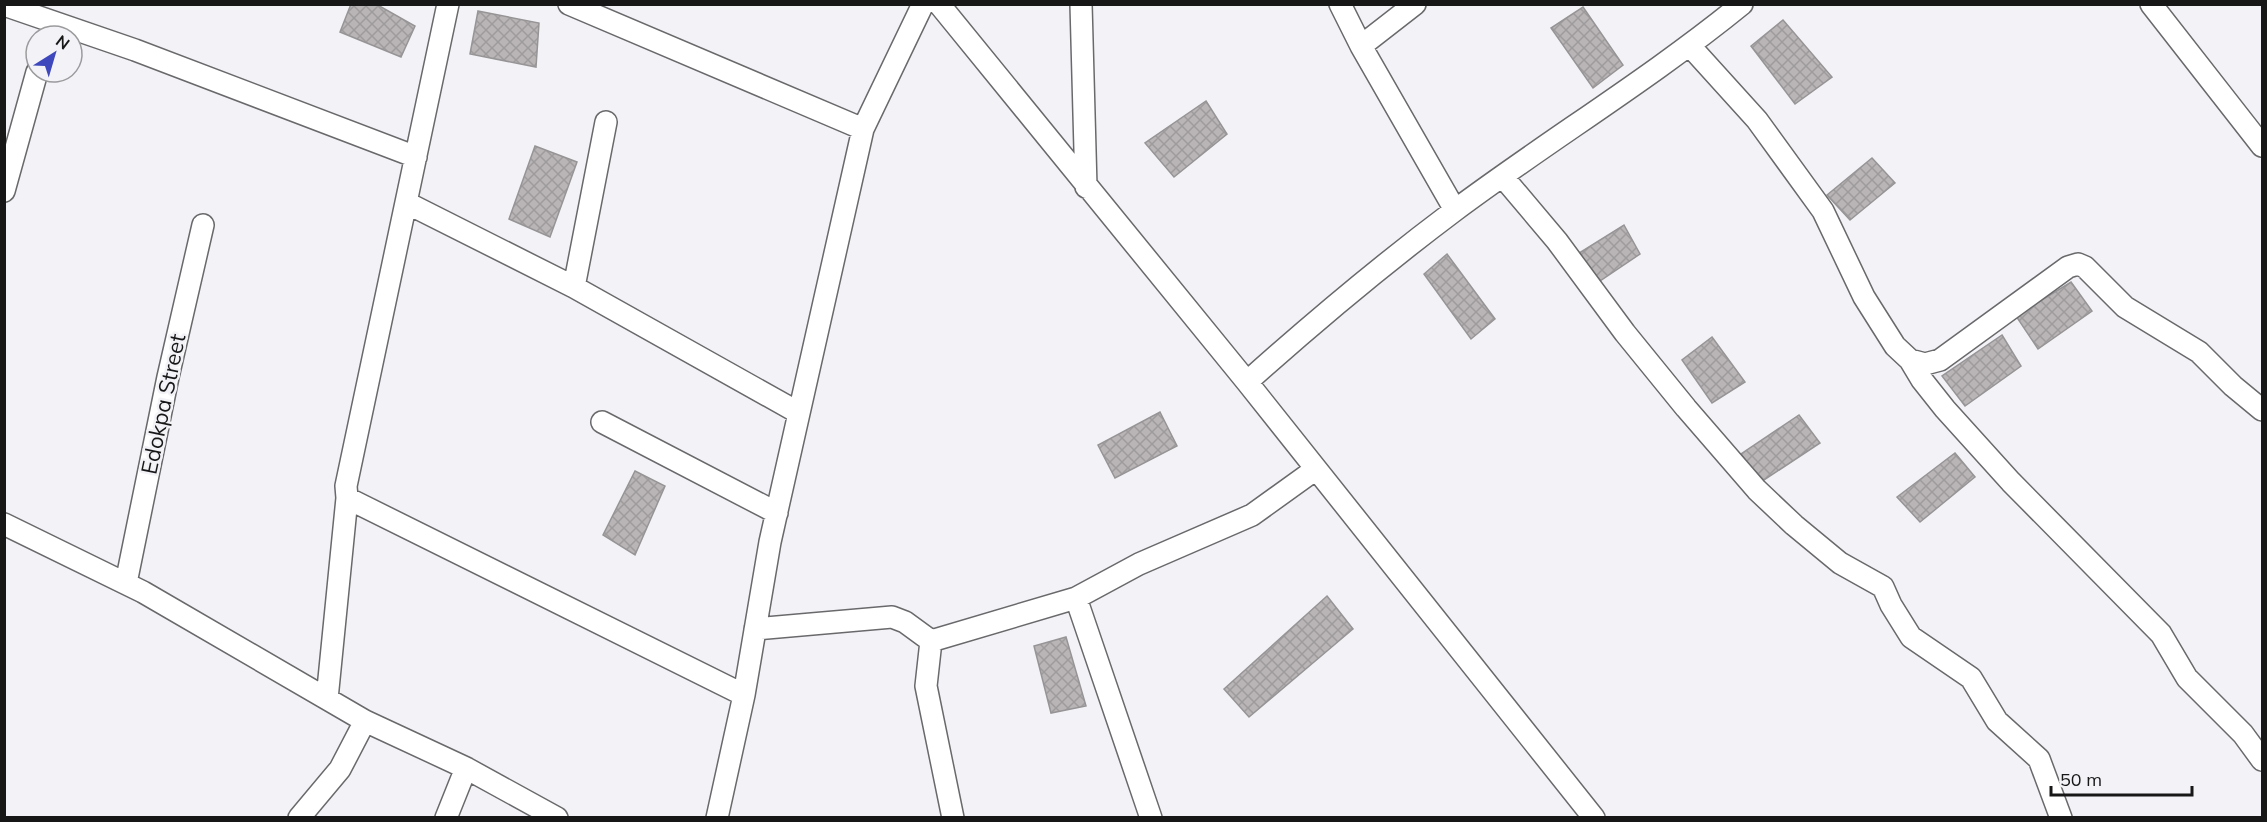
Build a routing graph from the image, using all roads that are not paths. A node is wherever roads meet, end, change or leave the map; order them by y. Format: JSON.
{"nodes":[{"id":1,"x":448,"y":4,"type":"edge"},
{"id":2,"x":569,"y":4,"type":"edge"},
{"id":3,"x":923,"y":4,"type":"edge"},
{"id":4,"x":939,"y":4,"type":"edge"},
{"id":5,"x":1081,"y":4,"type":"edge"},
{"id":6,"x":1340,"y":4,"type":"edge"},
{"id":7,"x":1415,"y":4,"type":"edge"},
{"id":8,"x":1742,"y":4,"type":"edge"},
{"id":9,"x":2151,"y":4,"type":"edge"},
{"id":10,"x":4,"y":5,"type":"edge"},
{"id":11,"x":40,"y":24,"type":"edge"},
{"id":12,"x":84,"y":38,"type":"edge"},
{"id":13,"x":1361,"y":45,"type":"junction"},
{"id":14,"x":1690,"y":46,"type":"junction"},
{"id":15,"x":34,"y":84,"type":"edge"},
{"id":16,"x":606,"y":122,"type":"dead end"},
{"id":17,"x":863,"y":129,"type":"junction"},
{"id":18,"x":2262,"y":146,"type":"edge"},
{"id":19,"x":416,"y":157,"type":"junction"},
{"id":20,"x":1503,"y":177,"type":"junction"},
{"id":21,"x":1086,"y":187,"type":"junction"},
{"id":22,"x":4,"y":190,"type":"edge"},
{"id":23,"x":407,"y":203,"type":"junction"},
{"id":24,"x":1455,"y":210,"type":"junction"},
{"id":25,"x":203,"y":225,"type":"dead end"},
{"id":26,"x":574,"y":287,"type":"junction"},
{"id":27,"x":1910,"y":360,"type":"junction"},
{"id":28,"x":1247,"y":382,"type":"junction"},
{"id":29,"x":2262,"y":410,"type":"edge"},
{"id":30,"x":799,"y":413,"type":"junction"},
{"id":31,"x":602,"y":422,"type":"dead end"},
{"id":32,"x":1316,"y":469,"type":"junction"},
{"id":33,"x":347,"y":498,"type":"junction"},
{"id":34,"x":777,"y":513,"type":"junction"},
{"id":35,"x":4,"y":524,"type":"edge"},
{"id":36,"x":126,"y":583,"type":"junction"},
{"id":37,"x":1076,"y":598,"type":"junction"},
{"id":38,"x":755,"y":629,"type":"junction"},
{"id":39,"x":931,"y":641,"type":"junction"},
{"id":40,"x":744,"y":695,"type":"junction"},
{"id":41,"x":327,"y":699,"type":"junction"},
{"id":42,"x":365,"y":721,"type":"junction"},
{"id":43,"x":2262,"y":760,"type":"edge"},
{"id":44,"x":466,"y":768,"type":"junction"},
{"id":45,"x":299,"y":818,"type":"edge"},
{"id":46,"x":446,"y":818,"type":"edge"},
{"id":47,"x":558,"y":818,"type":"edge"},
{"id":48,"x":717,"y":818,"type":"edge"},
{"id":49,"x":953,"y":818,"type":"edge"},
{"id":50,"x":1151,"y":818,"type":"edge"},
{"id":51,"x":1594,"y":818,"type":"edge"},
{"id":52,"x":2061,"y":818,"type":"edge"}],
"edges":[{"from":1,"to":19,"type":"street"},
{"from":2,"to":17,"type":"street"},
{"from":3,"to":17,"type":"street"},
{"from":4,"to":21,"type":"street"},
{"from":5,"to":21,"type":"street"},
{"from":6,"to":13,"type":"street"},
{"from":7,"to":13,"type":"street"},
{"from":8,"to":14,"type":"street"},
{"from":9,"to":18,"type":"street"},
{"from":10,"to":11,"type":"street"},
{"from":12,"to":19,"type":"street"},
{"from":13,"to":24,"type":"street"},
{"from":14,"to":20,"type":"street"},
{"from":14,"to":27,"type":"street"},
{"from":15,"to":22,"type":"street"},
{"from":16,"to":26,"type":"street"},
{"from":17,"to":30,"type":"street"},
{"from":19,"to":23,"type":"street"},
{"from":20,"to":24,"type":"street"},
{"from":20,"to":52,"type":"street"},
{"from":21,"to":28,"type":"street"},
{"from":23,"to":26,"type":"street"},
{"from":23,"to":33,"type":"street"},
{"from":24,"to":28,"type":"street"},
{"from":25,"to":36,"type":"street","name":"Edokpa Street"},
{"from":26,"to":30,"type":"street"},
{"from":27,"to":29,"type":"street"},
{"from":27,"to":43,"type":"street"},
{"from":28,"to":32,"type":"street"},
{"from":30,"to":34,"type":"street"},
{"from":31,"to":34,"type":"street"},
{"from":32,"to":37,"type":"street"},
{"from":32,"to":51,"type":"street"},
{"from":33,"to":40,"type":"street"},
{"from":33,"to":41,"type":"street"},
{"from":34,"to":38,"type":"street"},
{"from":35,"to":36,"type":"street"},
{"from":36,"to":41,"type":"street"},
{"from":37,"to":39,"type":"street"},
{"from":37,"to":50,"type":"street"},
{"from":38,"to":39,"type":"street"},
{"from":38,"to":40,"type":"street"},
{"from":39,"to":49,"type":"street"},
{"from":40,"to":48,"type":"street"},
{"from":41,"to":42,"type":"street"},
{"from":42,"to":44,"type":"street"},
{"from":42,"to":45,"type":"street"},
{"from":44,"to":46,"type":"street"},
{"from":44,"to":47,"type":"street"}]}
